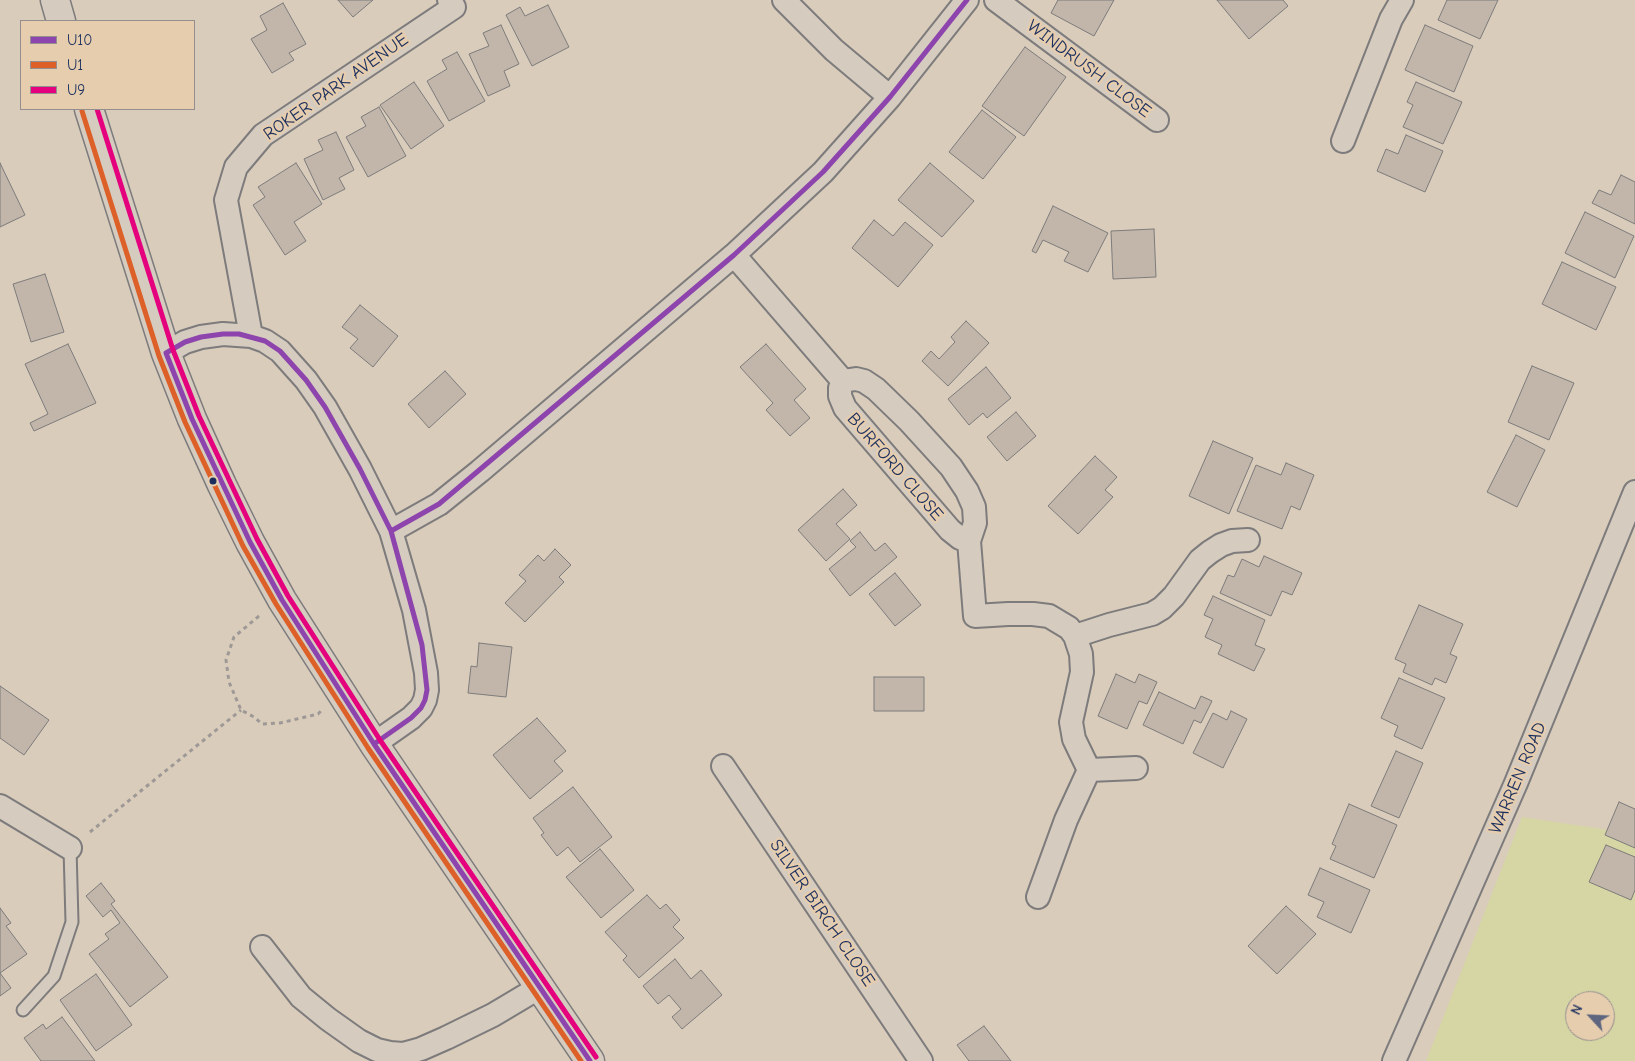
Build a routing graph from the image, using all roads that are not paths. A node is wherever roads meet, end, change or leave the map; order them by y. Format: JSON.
{"nodes":[{"id":1,"x":54,"y":0,"type":"edge"},
{"id":2,"x":450,"y":0,"type":"edge"},
{"id":3,"x":784,"y":0,"type":"edge"},
{"id":4,"x":967,"y":0,"type":"edge"},
{"id":5,"x":996,"y":0,"type":"edge"},
{"id":6,"x":1402,"y":0,"type":"edge"},
{"id":7,"x":61,"y":20,"type":"edge"},
{"id":8,"x":890,"y":97,"type":"junction"},
{"id":9,"x":89,"y":110,"type":"edge"},
{"id":10,"x":1157,"y":120,"type":"dead end"},
{"id":11,"x":1343,"y":141,"type":"dead end"},
{"id":12,"x":734,"y":255,"type":"junction"},
{"id":13,"x":251,"y":336,"type":"junction"},
{"id":14,"x":166,"y":353,"type":"junction"},
{"id":15,"x":844,"y":382,"type":"junction"},
{"id":16,"x":1635,"y":492,"type":"edge"},
{"id":17,"x":391,"y":531,"type":"junction"},
{"id":18,"x":1248,"y":540,"type":"dead end"},
{"id":19,"x":969,"y":541,"type":"junction"},
{"id":20,"x":1075,"y":636,"type":"junction"},
{"id":21,"x":374,"y":744,"type":"junction"},
{"id":22,"x":723,"y":766,"type":"dead end"},
{"id":23,"x":1136,"y":768,"type":"dead end"},
{"id":24,"x":1089,"y":770,"type":"junction"},
{"id":25,"x":0,"y":806,"type":"edge"},
{"id":26,"x":70,"y":848,"type":"joint"},
{"id":27,"x":1038,"y":897,"type":"dead end"},
{"id":28,"x":262,"y":946,"type":"dead end"},
{"id":29,"x":540,"y":987,"type":"junction"},
{"id":30,"x":23,"y":1010,"type":"dead end"},
{"id":31,"x":590,"y":1061,"type":"edge"},
{"id":32,"x":921,"y":1061,"type":"edge"},
{"id":33,"x":1394,"y":1061,"type":"edge"}],
"edges":[{"from":1,"to":7,"type":"main road"},
{"from":2,"to":13,"type":"street","name":"ROKER PARK AVENUE"},
{"from":3,"to":8,"type":"street"},
{"from":4,"to":8,"type":"street"},
{"from":5,"to":10,"type":"street","name":"WINDRUSH CLOSE"},
{"from":6,"to":11,"type":"street"},
{"from":8,"to":12,"type":"street"},
{"from":9,"to":14,"type":"main road"},
{"from":12,"to":15,"type":"street"},
{"from":12,"to":17,"type":"street"},
{"from":13,"to":14,"type":"street"},
{"from":13,"to":17,"type":"street"},
{"from":14,"to":21,"type":"main road"},
{"from":15,"to":19,"type":"street","name":"BURFORD CLOSE"},
{"from":15,"to":19,"type":"street","name":"BURFORD CLOSE"},
{"from":16,"to":33,"type":"street","name":"WARREN ROAD"},
{"from":17,"to":21,"type":"street"},
{"from":18,"to":20,"type":"street"},
{"from":19,"to":20,"type":"street","name":"BURFORD CLOSE"},
{"from":20,"to":24,"type":"street"},
{"from":21,"to":29,"type":"main road"},
{"from":22,"to":32,"type":"street","name":"SILVER BIRCH CLOSE"},
{"from":23,"to":24,"type":"street"},
{"from":24,"to":27,"type":"street"},
{"from":25,"to":26,"type":"street"},
{"from":26,"to":30,"type":"lane"},
{"from":28,"to":29,"type":"street"},
{"from":29,"to":31,"type":"main road"}]}
